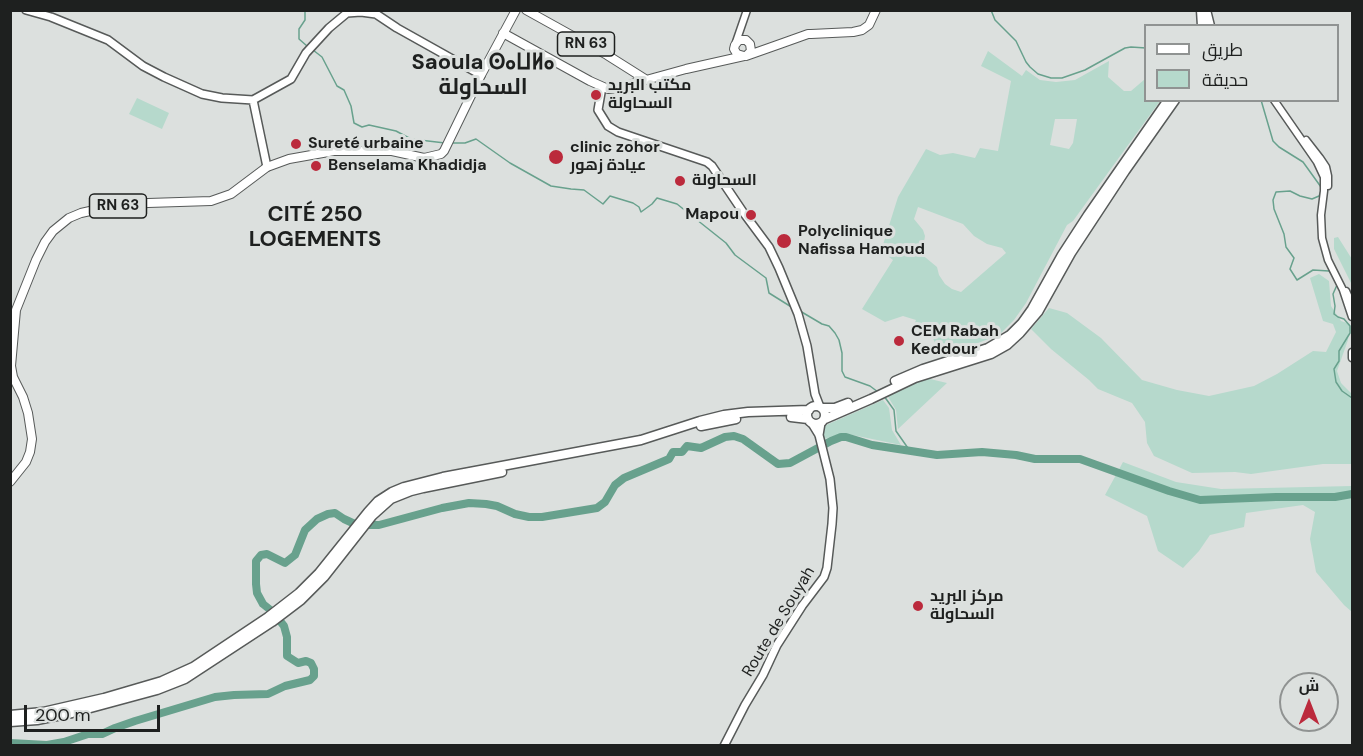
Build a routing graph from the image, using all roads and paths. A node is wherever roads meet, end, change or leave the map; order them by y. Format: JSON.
{"nodes":[{"id":1,"x":26,"y":10,"type":"edge"},
{"id":2,"x":516,"y":10,"type":"edge"},
{"id":3,"x":526,"y":10,"type":"edge"},
{"id":4,"x":747,"y":10,"type":"edge"},
{"id":5,"x":876,"y":10,"type":"edge"},
{"id":6,"x":376,"y":12,"type":"edge"},
{"id":7,"x":740,"y":32,"type":"junction"},
{"id":8,"x":503,"y":33,"type":"junction"},
{"id":9,"x":747,"y":40,"type":"junction"},
{"id":10,"x":780,"y":44,"type":"junction"},
{"id":11,"x":735,"y":45,"type":"junction"},
{"id":12,"x":745,"y":56,"type":"junction"},
{"id":13,"x":727,"y":60,"type":"junction"},
{"id":14,"x":481,"y":75,"type":"junction"},
{"id":15,"x":645,"y":79,"type":"junction"},
{"id":16,"x":602,"y":87,"type":"junction"},
{"id":17,"x":254,"y":100,"type":"junction"},
{"id":18,"x":1167,"y":102,"type":"edge"},
{"id":19,"x":1174,"y":102,"type":"edge"},
{"id":20,"x":1275,"y":102,"type":"edge"},
{"id":21,"x":1280,"y":102,"type":"edge"},
{"id":22,"x":267,"y":167,"type":"junction"},
{"id":23,"x":1353,"y":304,"type":"edge"},
{"id":24,"x":1353,"y":318,"type":"edge"},
{"id":25,"x":1353,"y":352,"type":"edge"},
{"id":26,"x":1353,"y":358,"type":"edge"},
{"id":27,"x":886,"y":389,"type":"junction"},
{"id":28,"x":870,"y":397,"type":"junction"},
{"id":29,"x":814,"y":412,"type":"junction"},
{"id":30,"x":823,"y":421,"type":"junction"},
{"id":31,"x":819,"y":435,"type":"junction"},
{"id":32,"x":10,"y":482,"type":"edge"},
{"id":33,"x":270,"y":620,"type":"junction"},
{"id":34,"x":10,"y":715,"type":"edge"},
{"id":35,"x":10,"y":722,"type":"edge"},
{"id":36,"x":724,"y":746,"type":"edge"}],
"edges":[{"from":1,"to":17,"type":"main road"},
{"from":2,"to":8,"type":"main road","number":"RN 63"},
{"from":3,"to":15,"type":"main road","number":"RN 63"},
{"from":4,"to":7,"type":"street"},
{"from":5,"to":10,"type":"main road"},
{"from":6,"to":14,"type":"main road"},
{"from":6,"to":17,"type":"main road"},
{"from":7,"to":9,"type":"street"},
{"from":7,"to":11,"type":"street"},
{"from":8,"to":14,"type":"main road","number":"RN 63"},
{"from":8,"to":16,"type":"main road"},
{"from":9,"to":10,"type":"main road"},
{"from":9,"to":11,"type":"main road"},
{"from":9,"to":12,"type":"main road"},
{"from":10,"to":12,"type":"main road"},
{"from":11,"to":12,"type":"main road"},
{"from":11,"to":13,"type":"main road"},
{"from":12,"to":13,"type":"main road"},
{"from":13,"to":15,"type":"main road"},
{"from":14,"to":22,"type":"main road","number":"RN 63"},
{"from":15,"to":16,"type":"main road"},
{"from":16,"to":29,"type":"main road","name":"Route de Souyah"},
{"from":17,"to":22,"type":"main road"},
{"from":18,"to":27,"type":"highway"},
{"from":19,"to":27,"type":"highway"},
{"from":20,"to":24,"type":"street"},
{"from":21,"to":23,"type":"street"},
{"from":22,"to":32,"type":"main road","number":"RN 63"},
{"from":25,"to":26,"type":"street"},
{"from":27,"to":28,"type":"highway"},
{"from":28,"to":29,"type":"highway"},
{"from":28,"to":30,"type":"highway"},
{"from":29,"to":30,"type":"highway"},
{"from":29,"to":30,"type":"highway"},
{"from":29,"to":31,"type":"main road","name":"Route de Souyah"},
{"from":29,"to":33,"type":"highway"},
{"from":30,"to":31,"type":"main road","name":"Route de Souyah"},
{"from":31,"to":36,"type":"main road","name":"Route de Souyah"},
{"from":33,"to":34,"type":"highway"},
{"from":33,"to":35,"type":"highway"}]}
